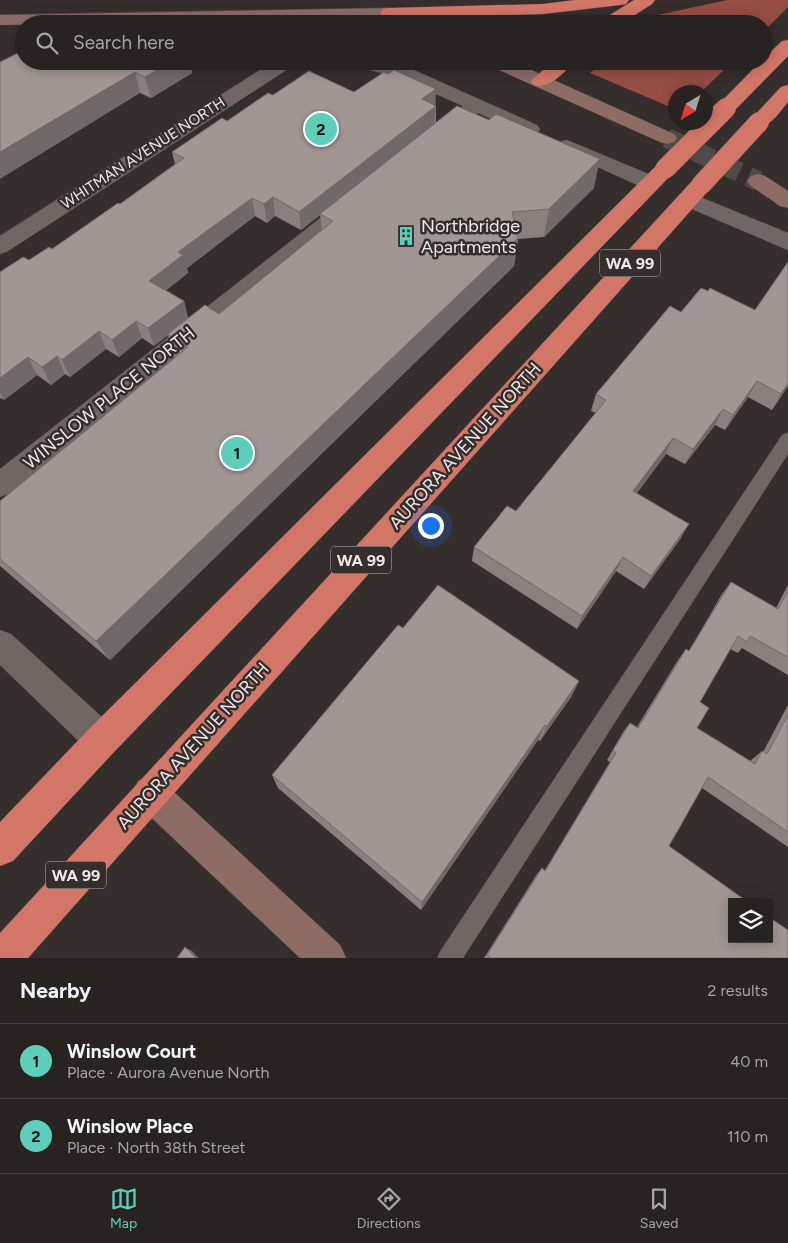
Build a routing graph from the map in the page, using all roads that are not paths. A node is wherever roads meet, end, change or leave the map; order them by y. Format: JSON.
{"nodes":[{"id":1,"x":254,"y":0,"type":"edge"},
{"id":2,"x":620,"y":0,"type":"edge"},
{"id":3,"x":646,"y":0,"type":"edge"},
{"id":4,"x":389,"y":13,"type":"junction"},
{"id":5,"x":288,"y":15,"type":"joint"},
{"id":6,"x":396,"y":15,"type":"edge"},
{"id":7,"x":622,"y":15,"type":"edge"},
{"id":8,"x":0,"y":20,"type":"edge"},
{"id":9,"x":15,"y":20,"type":"edge"},
{"id":10,"x":788,"y":45,"type":"edge"},
{"id":11,"x":773,"y":60,"type":"edge"},
{"id":12,"x":273,"y":70,"type":"edge"},
{"id":13,"x":390,"y":70,"type":"edge"},
{"id":14,"x":516,"y":70,"type":"edge"},
{"id":15,"x":554,"y":70,"type":"edge"},
{"id":16,"x":763,"y":70,"type":"edge"},
{"id":17,"x":541,"y":81,"type":"junction"},
{"id":18,"x":788,"y":91,"type":"edge"},
{"id":19,"x":476,"y":105,"type":"junction"},
{"id":20,"x":667,"y":138,"type":"tunnel mouth"},
{"id":21,"x":426,"y":145,"type":"edge"},
{"id":22,"x":658,"y":176,"type":"junction"},
{"id":23,"x":788,"y":191,"type":"edge"},
{"id":24,"x":367,"y":192,"type":"edge"},
{"id":25,"x":695,"y":192,"type":"junction"},
{"id":26,"x":788,"y":201,"type":"edge"},
{"id":27,"x":788,"y":242,"type":"edge"},
{"id":28,"x":1,"y":244,"type":"edge"},
{"id":29,"x":788,"y":440,"type":"edge"},
{"id":30,"x":0,"y":485,"type":"edge"},
{"id":31,"x":0,"y":644,"type":"edge"},
{"id":32,"x":102,"y":740,"type":"junction"},
{"id":33,"x":150,"y":793,"type":"junction"},
{"id":34,"x":0,"y":848,"type":"edge"},
{"id":35,"x":2,"y":958,"type":"edge"},
{"id":36,"x":327,"y":958,"type":"edge"},
{"id":37,"x":449,"y":958,"type":"edge"}],
"edges":[{"from":1,"to":5,"type":"main road"},
{"from":2,"to":4,"type":"highway"},
{"from":3,"to":7,"type":"highway"},
{"from":4,"to":5,"type":"main road"},
{"from":4,"to":6,"type":"main road"},
{"from":8,"to":9,"type":"main road"},
{"from":10,"to":11,"type":"highway","number":"WA 99","bridge":true},
{"from":12,"to":28,"type":"street","name":"WHITMAN AVENUE NORTH"},
{"from":13,"to":19,"type":"street"},
{"from":14,"to":17,"type":"main road"},
{"from":15,"to":17,"type":"highway"},
{"from":16,"to":22,"type":"highway","number":"WA 99","bridge":true},
{"from":17,"to":20,"type":"main road"},
{"from":18,"to":25,"type":"highway","name":"AURORA AVENUE NORTH","number":"WA 99","bridge":true},
{"from":19,"to":21,"type":"street"},
{"from":19,"to":22,"type":"street"},
{"from":22,"to":32,"type":"highway","number":"WA 99"},
{"from":23,"to":26,"type":"main road"},
{"from":24,"to":30,"type":"street","name":"WINSLOW PLACE NORTH"},
{"from":25,"to":27,"type":"street"},
{"from":25,"to":33,"type":"highway","name":"AURORA AVENUE NORTH","number":"WA 99"},
{"from":29,"to":37,"type":"lane"},
{"from":31,"to":32,"type":"street"},
{"from":32,"to":34,"type":"highway","number":"WA 99"},
{"from":33,"to":35,"type":"highway","name":"AURORA AVENUE NORTH","number":"WA 99"},
{"from":33,"to":36,"type":"main road"}]}
